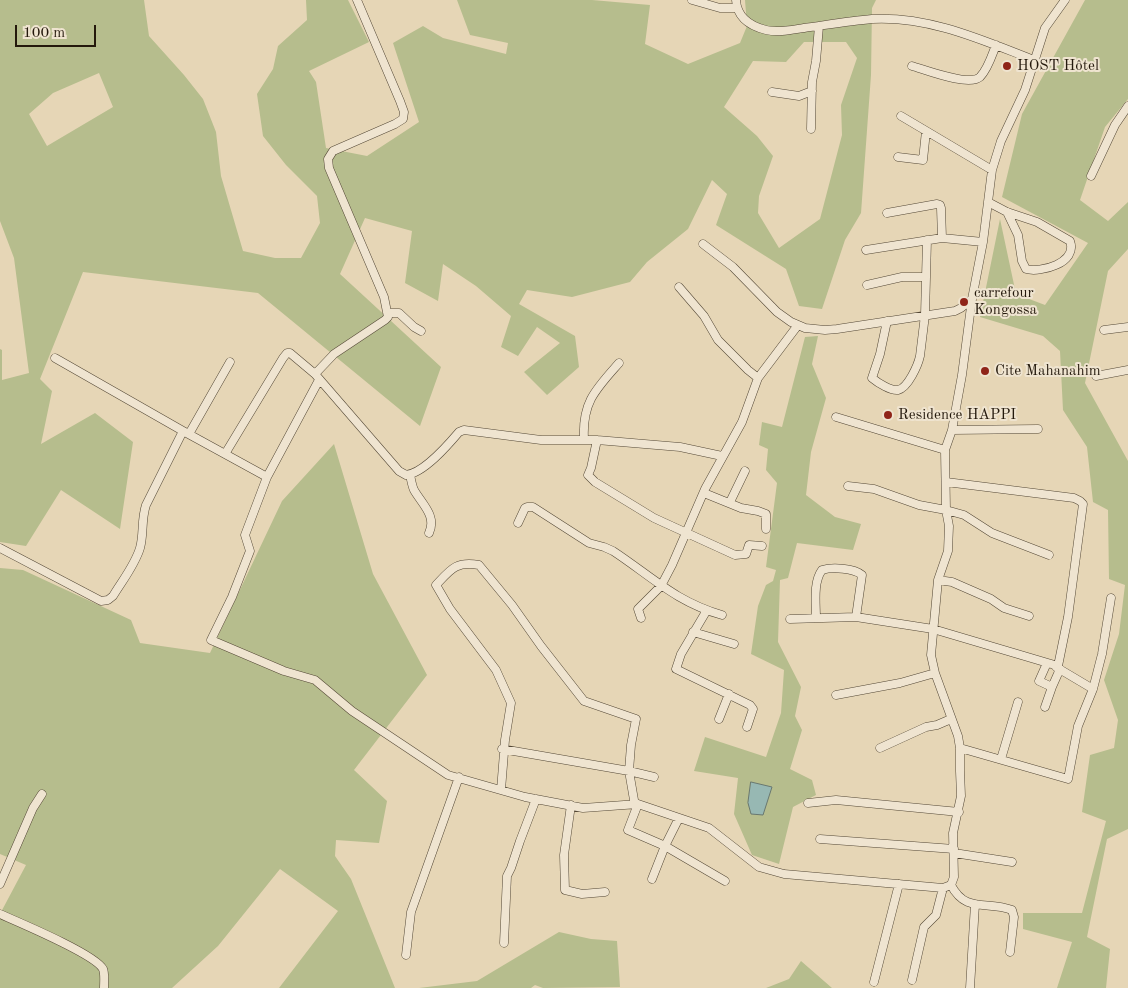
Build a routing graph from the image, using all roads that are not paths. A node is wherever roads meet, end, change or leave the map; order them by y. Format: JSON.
{"nodes":[{"id":1,"x":357,"y":0,"type":"edge"},
{"id":2,"x":692,"y":0,"type":"edge"},
{"id":3,"x":1065,"y":0,"type":"edge"},
{"id":4,"x":736,"y":4,"type":"edge"},
{"id":5,"x":818,"y":26,"type":"junction"},
{"id":6,"x":996,"y":45,"type":"junction"},
{"id":7,"x":1034,"y":60,"type":"junction"},
{"id":8,"x":912,"y":66,"type":"dead end"},
{"id":9,"x":812,"y":91,"type":"junction"},
{"id":10,"x":772,"y":92,"type":"dead end"},
{"id":11,"x":1128,"y":106,"type":"edge"},
{"id":12,"x":901,"y":116,"type":"dead end"},
{"id":13,"x":811,"y":129,"type":"dead end"},
{"id":14,"x":926,"y":131,"type":"junction"},
{"id":15,"x":898,"y":157,"type":"dead end"},
{"id":16,"x":992,"y":170,"type":"junction"},
{"id":17,"x":1091,"y":176,"type":"dead end"},
{"id":18,"x":988,"y":202,"type":"junction"},
{"id":19,"x":1007,"y":212,"type":"junction"},
{"id":20,"x":888,"y":213,"type":"dead end"},
{"id":21,"x":942,"y":238,"type":"junction"},
{"id":22,"x":927,"y":240,"type":"junction"},
{"id":23,"x":983,"y":242,"type":"junction"},
{"id":24,"x":704,"y":244,"type":"dead end"},
{"id":25,"x":866,"y":250,"type":"dead end"},
{"id":26,"x":926,"y":277,"type":"junction"},
{"id":27,"x":867,"y":284,"type":"dead end"},
{"id":28,"x":679,"y":287,"type":"dead end"},
{"id":29,"x":972,"y":299,"type":"junction"},
{"id":30,"x":388,"y":313,"type":"junction"},
{"id":31,"x":925,"y":315,"type":"junction"},
{"id":32,"x":887,"y":322,"type":"junction"},
{"id":33,"x":798,"y":325,"type":"junction"},
{"id":34,"x":1128,"y":327,"type":"edge"},
{"id":35,"x":1104,"y":330,"type":"dead end"},
{"id":36,"x":421,"y":331,"type":"dead end"},
{"id":37,"x":54,"y":358,"type":"dead end"},
{"id":38,"x":230,"y":362,"type":"dead end"},
{"id":39,"x":619,"y":363,"type":"dead end"},
{"id":40,"x":1128,"y":370,"type":"edge"},
{"id":41,"x":1096,"y":376,"type":"dead end"},
{"id":42,"x":317,"y":377,"type":"junction"},
{"id":43,"x":758,"y":378,"type":"junction"},
{"id":44,"x":836,"y":417,"type":"dead end"},
{"id":45,"x":1038,"y":429,"type":"dead end"},
{"id":46,"x":952,"y":430,"type":"junction"},
{"id":47,"x":186,"y":433,"type":"junction"},
{"id":48,"x":584,"y":439,"type":"junction"},
{"id":49,"x":596,"y":440,"type":"junction"},
{"id":50,"x":945,"y":450,"type":"junction"},
{"id":51,"x":226,"y":454,"type":"junction"},
{"id":52,"x":722,"y":456,"type":"junction"},
{"id":53,"x":745,"y":471,"type":"dead end"},
{"id":54,"x":410,"y":474,"type":"junction"},
{"id":55,"x":267,"y":477,"type":"junction"},
{"id":56,"x":946,"y":482,"type":"junction"},
{"id":57,"x":848,"y":486,"type":"dead end"},
{"id":58,"x":704,"y":493,"type":"junction"},
{"id":59,"x":730,"y":502,"type":"junction"},
{"id":60,"x":946,"y":510,"type":"junction"},
{"id":61,"x":518,"y":523,"type":"dead end"},
{"id":62,"x":766,"y":529,"type":"dead end"},
{"id":63,"x":429,"y":533,"type":"dead end"},
{"id":64,"x":687,"y":534,"type":"junction"},
{"id":65,"x":762,"y":546,"type":"dead end"},
{"id":66,"x":0,"y":548,"type":"edge"},
{"id":67,"x":1049,"y":555,"type":"dead end"},
{"id":68,"x":938,"y":580,"type":"junction"},
{"id":69,"x":661,"y":586,"type":"junction"},
{"id":70,"x":1111,"y":598,"type":"dead end"},
{"id":71,"x":707,"y":610,"type":"junction"},
{"id":72,"x":722,"y":615,"type":"dead end"},
{"id":73,"x":1029,"y":616,"type":"dead end"},
{"id":74,"x":856,"y":617,"type":"junction"},
{"id":75,"x":641,"y":618,"type":"dead end"},
{"id":76,"x":790,"y":618,"type":"dead end"},
{"id":77,"x":816,"y":618,"type":"junction"},
{"id":78,"x":933,"y":629,"type":"junction"},
{"id":79,"x":693,"y":632,"type":"junction"},
{"id":80,"x":734,"y":644,"type":"dead end"},
{"id":81,"x":1046,"y":663,"type":"junction"},
{"id":82,"x":1058,"y":668,"type":"junction"},
{"id":83,"x":935,"y":673,"type":"junction"},
{"id":84,"x":1052,"y":687,"type":"junction"},
{"id":85,"x":1093,"y":689,"type":"junction"},
{"id":86,"x":729,"y":694,"type":"junction"},
{"id":87,"x":836,"y":695,"type":"dead end"},
{"id":88,"x":1018,"y":702,"type":"dead end"},
{"id":89,"x":1045,"y":707,"type":"dead end"},
{"id":90,"x":718,"y":719,"type":"dead end"},
{"id":91,"x":951,"y":719,"type":"junction"},
{"id":92,"x":747,"y":727,"type":"dead end"},
{"id":93,"x":880,"y":748,"type":"dead end"},
{"id":94,"x":960,"y":748,"type":"junction"},
{"id":95,"x":503,"y":749,"type":"junction"},
{"id":96,"x":1001,"y":759,"type":"junction"},
{"id":97,"x":629,"y":771,"type":"junction"},
{"id":98,"x":654,"y":777,"type":"dead end"},
{"id":99,"x":459,"y":778,"type":"junction"},
{"id":100,"x":501,"y":790,"type":"junction"},
{"id":101,"x":42,"y":794,"type":"dead end"},
{"id":102,"x":536,"y":799,"type":"junction"},
{"id":103,"x":636,"y":802,"type":"junction"},
{"id":104,"x":808,"y":803,"type":"dead end"},
{"id":105,"x":571,"y":805,"type":"junction"},
{"id":106,"x":958,"y":812,"type":"junction"},
{"id":107,"x":679,"y":818,"type":"junction"},
{"id":108,"x":820,"y":840,"type":"dead end"},
{"id":109,"x":665,"y":846,"type":"junction"},
{"id":110,"x":954,"y":851,"type":"junction"},
{"id":111,"x":1012,"y":862,"type":"dead end"},
{"id":112,"x":652,"y":879,"type":"dead end"},
{"id":113,"x":725,"y":881,"type":"dead end"},
{"id":114,"x":0,"y":884,"type":"edge"},
{"id":115,"x":899,"y":884,"type":"junction"},
{"id":116,"x":951,"y":885,"type":"junction"},
{"id":117,"x":943,"y":888,"type":"junction"},
{"id":118,"x":605,"y":892,"type":"dead end"},
{"id":119,"x":975,"y":904,"type":"junction"},
{"id":120,"x":0,"y":914,"type":"edge"},
{"id":121,"x":504,"y":943,"type":"dead end"},
{"id":122,"x":1010,"y":952,"type":"dead end"},
{"id":123,"x":406,"y":955,"type":"dead end"},
{"id":124,"x":912,"y":980,"type":"dead end"},
{"id":125,"x":874,"y":982,"type":"dead end"},
{"id":126,"x":104,"y":988,"type":"edge"},
{"id":127,"x":970,"y":988,"type":"edge"}],
"edges":[{"from":1,"to":30,"type":"street"},
{"from":2,"to":4,"type":"street"},
{"from":3,"to":7,"type":"street"},
{"from":4,"to":5,"type":"street"},
{"from":5,"to":6,"type":"street"},
{"from":5,"to":9,"type":"street"},
{"from":6,"to":7,"type":"street"},
{"from":6,"to":8,"type":"street"},
{"from":7,"to":16,"type":"street"},
{"from":9,"to":10,"type":"street"},
{"from":9,"to":13,"type":"street"},
{"from":11,"to":17,"type":"street"},
{"from":12,"to":14,"type":"street"},
{"from":14,"to":15,"type":"street"},
{"from":14,"to":16,"type":"street"},
{"from":16,"to":18,"type":"street"},
{"from":18,"to":19,"type":"street"},
{"from":18,"to":23,"type":"street"},
{"from":19,"to":19,"type":"street"},
{"from":20,"to":21,"type":"street"},
{"from":21,"to":22,"type":"street"},
{"from":21,"to":23,"type":"street"},
{"from":22,"to":25,"type":"street"},
{"from":22,"to":26,"type":"street"},
{"from":23,"to":29,"type":"street"},
{"from":24,"to":33,"type":"street"},
{"from":26,"to":27,"type":"street"},
{"from":26,"to":31,"type":"street"},
{"from":28,"to":43,"type":"street"},
{"from":29,"to":31,"type":"street"},
{"from":29,"to":46,"type":"street"},
{"from":30,"to":36,"type":"street"},
{"from":30,"to":42,"type":"street"},
{"from":31,"to":32,"type":"street"},
{"from":31,"to":32,"type":"street"},
{"from":32,"to":33,"type":"street"},
{"from":33,"to":43,"type":"street"},
{"from":34,"to":35,"type":"street"},
{"from":37,"to":47,"type":"street"},
{"from":38,"to":47,"type":"street"},
{"from":39,"to":48,"type":"street"},
{"from":40,"to":41,"type":"street"},
{"from":42,"to":51,"type":"street"},
{"from":42,"to":54,"type":"street"},
{"from":42,"to":55,"type":"street"},
{"from":43,"to":52,"type":"street"},
{"from":44,"to":50,"type":"street"},
{"from":45,"to":46,"type":"street"},
{"from":46,"to":50,"type":"street"},
{"from":47,"to":51,"type":"street"},
{"from":47,"to":66,"type":"street"},
{"from":48,"to":49,"type":"street"},
{"from":48,"to":54,"type":"street"},
{"from":49,"to":52,"type":"street"},
{"from":49,"to":64,"type":"street"},
{"from":50,"to":56,"type":"street"},
{"from":51,"to":55,"type":"street"},
{"from":52,"to":58,"type":"street"},
{"from":53,"to":59,"type":"street"},
{"from":54,"to":63,"type":"street"},
{"from":55,"to":99,"type":"street"},
{"from":56,"to":60,"type":"street"},
{"from":56,"to":82,"type":"street"},
{"from":57,"to":60,"type":"street"},
{"from":58,"to":59,"type":"street"},
{"from":58,"to":64,"type":"street"},
{"from":59,"to":62,"type":"street"},
{"from":60,"to":67,"type":"street"},
{"from":60,"to":68,"type":"street"},
{"from":61,"to":69,"type":"street"},
{"from":64,"to":65,"type":"street"},
{"from":64,"to":69,"type":"street"},
{"from":68,"to":73,"type":"street"},
{"from":68,"to":78,"type":"street"},
{"from":69,"to":71,"type":"street"},
{"from":69,"to":75,"type":"street"},
{"from":70,"to":85,"type":"street"},
{"from":71,"to":72,"type":"street"},
{"from":71,"to":79,"type":"street"},
{"from":74,"to":77,"type":"street"},
{"from":74,"to":77,"type":"street"},
{"from":74,"to":78,"type":"street"},
{"from":76,"to":77,"type":"street"},
{"from":78,"to":81,"type":"street"},
{"from":78,"to":83,"type":"street"},
{"from":79,"to":80,"type":"street"},
{"from":79,"to":86,"type":"street"},
{"from":81,"to":82,"type":"street"},
{"from":81,"to":84,"type":"street"},
{"from":82,"to":84,"type":"street"},
{"from":82,"to":85,"type":"street"},
{"from":83,"to":87,"type":"street"},
{"from":83,"to":91,"type":"street"},
{"from":84,"to":89,"type":"street"},
{"from":85,"to":96,"type":"street"},
{"from":86,"to":90,"type":"street"},
{"from":86,"to":92,"type":"street"},
{"from":88,"to":96,"type":"street"},
{"from":91,"to":93,"type":"street"},
{"from":91,"to":94,"type":"street"},
{"from":94,"to":96,"type":"street"},
{"from":94,"to":106,"type":"street"},
{"from":95,"to":97,"type":"street"},
{"from":95,"to":97,"type":"street"},
{"from":95,"to":100,"type":"street"},
{"from":97,"to":98,"type":"street"},
{"from":97,"to":103,"type":"street"},
{"from":99,"to":100,"type":"street"},
{"from":99,"to":123,"type":"street"},
{"from":100,"to":102,"type":"street"},
{"from":101,"to":114,"type":"street"},
{"from":102,"to":105,"type":"street"},
{"from":102,"to":121,"type":"street"},
{"from":103,"to":105,"type":"street"},
{"from":103,"to":107,"type":"street"},
{"from":103,"to":109,"type":"street"},
{"from":104,"to":106,"type":"street"},
{"from":105,"to":118,"type":"street"},
{"from":106,"to":110,"type":"street"},
{"from":107,"to":109,"type":"street"},
{"from":107,"to":115,"type":"street"},
{"from":108,"to":110,"type":"street"},
{"from":109,"to":112,"type":"street"},
{"from":109,"to":113,"type":"street"},
{"from":110,"to":111,"type":"street"},
{"from":110,"to":116,"type":"street"},
{"from":115,"to":117,"type":"street"},
{"from":115,"to":125,"type":"street"},
{"from":116,"to":117,"type":"street"},
{"from":116,"to":119,"type":"street"},
{"from":117,"to":124,"type":"street"},
{"from":119,"to":122,"type":"street"},
{"from":119,"to":127,"type":"street"},
{"from":120,"to":126,"type":"street"}]}
